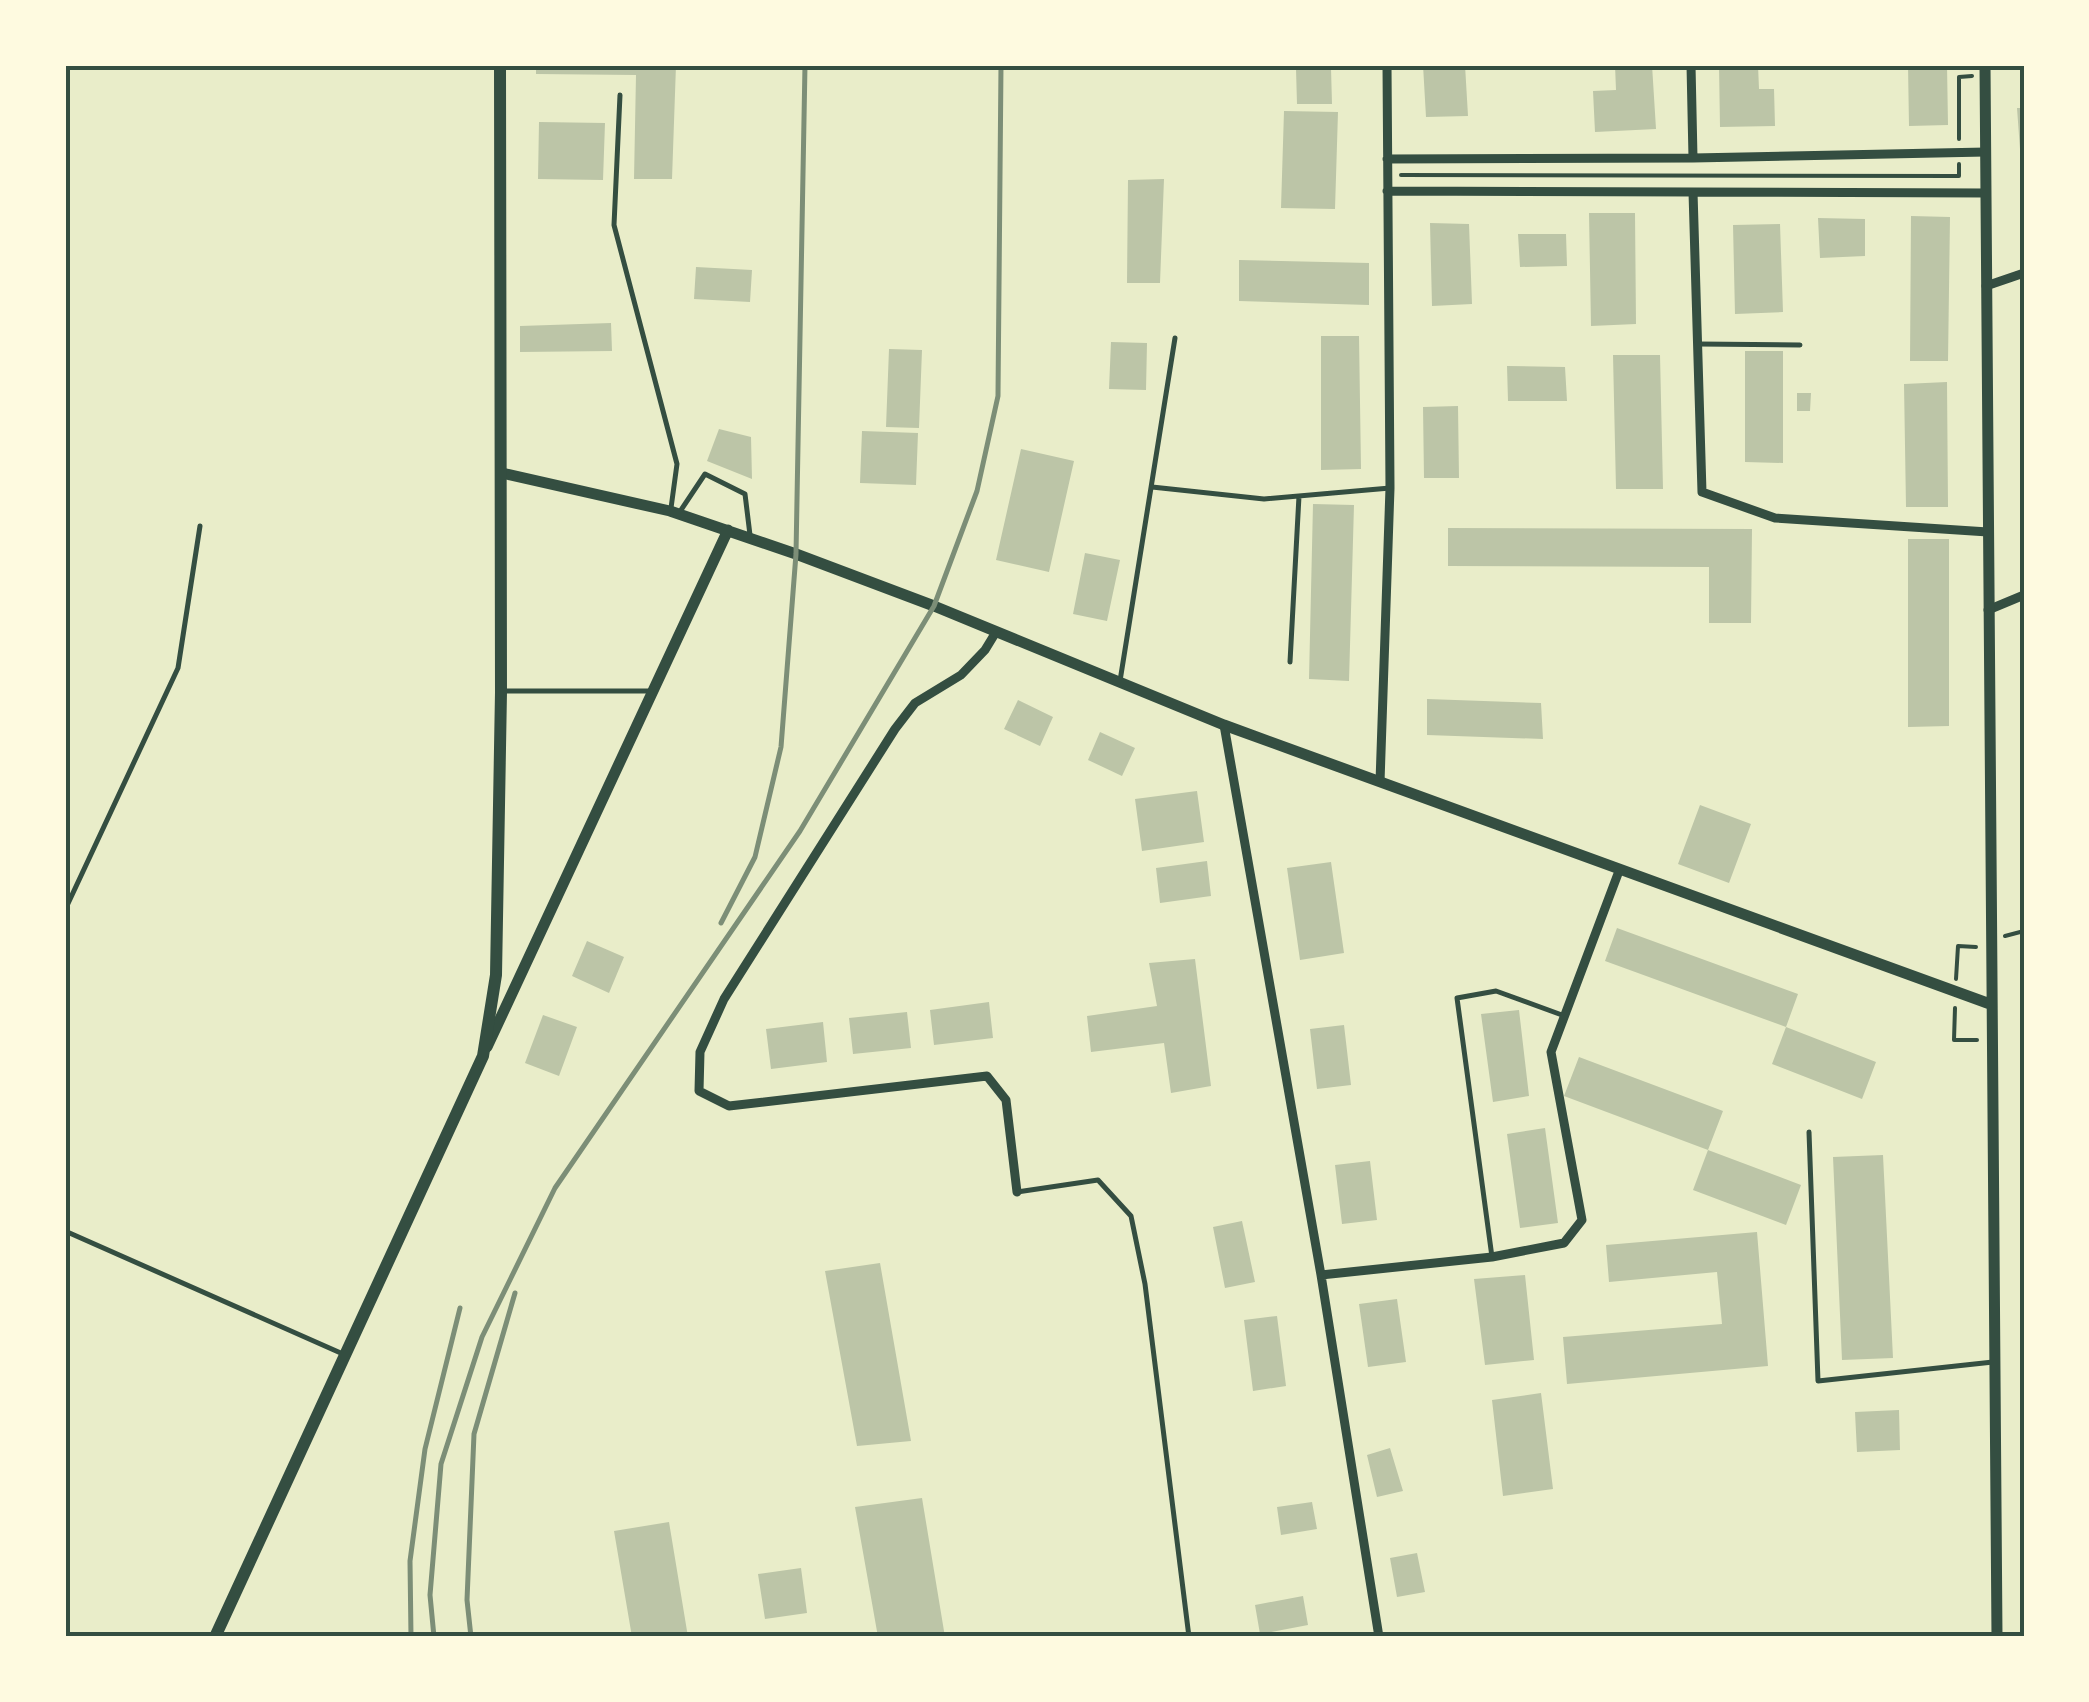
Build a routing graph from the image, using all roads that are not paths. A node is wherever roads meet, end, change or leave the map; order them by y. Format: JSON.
{"nodes":[{"id":1,"x":500,"y":65,"type":"edge"},
{"id":2,"x":1388,"y":65,"type":"edge"},
{"id":3,"x":1691,"y":65,"type":"edge"},
{"id":4,"x":1985,"y":65,"type":"edge"},
{"id":5,"x":620,"y":95,"type":"dead end"},
{"id":6,"x":1986,"y":152,"type":"junction"},
{"id":7,"x":1693,"y":158,"type":"junction"},
{"id":8,"x":1387,"y":159,"type":"junction"},
{"id":9,"x":1386,"y":191,"type":"junction"},
{"id":10,"x":1693,"y":192,"type":"junction"},
{"id":11,"x":1986,"y":192,"type":"junction"},
{"id":12,"x":2024,"y":273,"type":"edge"},
{"id":13,"x":1986,"y":286,"type":"junction"},
{"id":14,"x":1175,"y":338,"type":"dead end"},
{"id":15,"x":1698,"y":344,"type":"junction"},
{"id":16,"x":1800,"y":345,"type":"dead end"},
{"id":17,"x":502,"y":473,"type":"junction"},
{"id":18,"x":1152,"y":487,"type":"junction"},
{"id":19,"x":1390,"y":488,"type":"junction"},
{"id":20,"x":1299,"y":496,"type":"junction"},
{"id":21,"x":674,"y":512,"type":"junction"},
{"id":22,"x":200,"y":526,"type":"dead end"},
{"id":23,"x":728,"y":530,"type":"junction"},
{"id":24,"x":1988,"y":532,"type":"junction"},
{"id":25,"x":750,"y":538,"type":"junction"},
{"id":26,"x":2024,"y":595,"type":"edge"},
{"id":27,"x":1988,"y":610,"type":"junction"},
{"id":28,"x":996,"y":632,"type":"junction"},
{"id":29,"x":1290,"y":662,"type":"dead end"},
{"id":30,"x":1120,"y":684,"type":"junction"},
{"id":31,"x":654,"y":691,"type":"junction"},
{"id":32,"x":501,"y":692,"type":"junction"},
{"id":33,"x":1224,"y":725,"type":"junction"},
{"id":34,"x":1380,"y":782,"type":"junction"},
{"id":35,"x":1619,"y":871,"type":"junction"},
{"id":36,"x":65,"y":910,"type":"edge"},
{"id":37,"x":1990,"y":1004,"type":"junction"},
{"id":38,"x":1562,"y":1015,"type":"junction"},
{"id":39,"x":483,"y":1056,"type":"junction"},
{"id":40,"x":1808,"y":1132,"type":"dead end"},
{"id":41,"x":1016,"y":1192,"type":"joint"},
{"id":42,"x":65,"y":1231,"type":"edge"},
{"id":43,"x":1492,"y":1257,"type":"junction"},
{"id":44,"x":1322,"y":1275,"type":"junction"},
{"id":45,"x":346,"y":1355,"type":"junction"},
{"id":46,"x":1993,"y":1362,"type":"junction"},
{"id":47,"x":215,"y":1637,"type":"edge"},
{"id":48,"x":1189,"y":1637,"type":"edge"},
{"id":49,"x":1379,"y":1637,"type":"edge"},
{"id":50,"x":1997,"y":1637,"type":"edge"}],
"edges":[{"from":1,"to":17,"type":"main road"},
{"from":2,"to":8,"type":"street"},
{"from":3,"to":7,"type":"street"},
{"from":4,"to":6,"type":"street"},
{"from":5,"to":21,"type":"lane"},
{"from":6,"to":7,"type":"street"},
{"from":6,"to":11,"type":"street"},
{"from":7,"to":8,"type":"street"},
{"from":8,"to":9,"type":"street"},
{"from":9,"to":10,"type":"street"},
{"from":9,"to":19,"type":"street"},
{"from":10,"to":11,"type":"street"},
{"from":10,"to":15,"type":"street"},
{"from":11,"to":13,"type":"street"},
{"from":12,"to":13,"type":"street"},
{"from":13,"to":24,"type":"street"},
{"from":14,"to":18,"type":"lane"},
{"from":15,"to":16,"type":"lane"},
{"from":15,"to":24,"type":"street"},
{"from":17,"to":21,"type":"street"},
{"from":17,"to":32,"type":"main road"},
{"from":18,"to":20,"type":"lane"},
{"from":18,"to":30,"type":"lane"},
{"from":19,"to":20,"type":"lane"},
{"from":19,"to":34,"type":"street"},
{"from":20,"to":29,"type":"lane"},
{"from":21,"to":23,"type":"street"},
{"from":21,"to":25,"type":"lane"},
{"from":22,"to":36,"type":"lane"},
{"from":23,"to":25,"type":"street"},
{"from":23,"to":31,"type":"street"},
{"from":24,"to":27,"type":"street"},
{"from":25,"to":28,"type":"street"},
{"from":26,"to":27,"type":"street"},
{"from":27,"to":37,"type":"street"},
{"from":28,"to":30,"type":"street"},
{"from":28,"to":41,"type":"street"},
{"from":30,"to":33,"type":"street"},
{"from":31,"to":32,"type":"lane"},
{"from":31,"to":39,"type":"street"},
{"from":32,"to":39,"type":"main road"},
{"from":33,"to":34,"type":"street"},
{"from":33,"to":44,"type":"street"},
{"from":34,"to":35,"type":"street"},
{"from":35,"to":37,"type":"street"},
{"from":35,"to":38,"type":"street"},
{"from":37,"to":46,"type":"street"},
{"from":38,"to":43,"type":"street"},
{"from":38,"to":43,"type":"lane"},
{"from":39,"to":45,"type":"main road"},
{"from":40,"to":46,"type":"lane"},
{"from":41,"to":48,"type":"lane"},
{"from":42,"to":45,"type":"lane"},
{"from":43,"to":44,"type":"street"},
{"from":44,"to":49,"type":"street"},
{"from":45,"to":47,"type":"main road"},
{"from":46,"to":50,"type":"street"}]}
